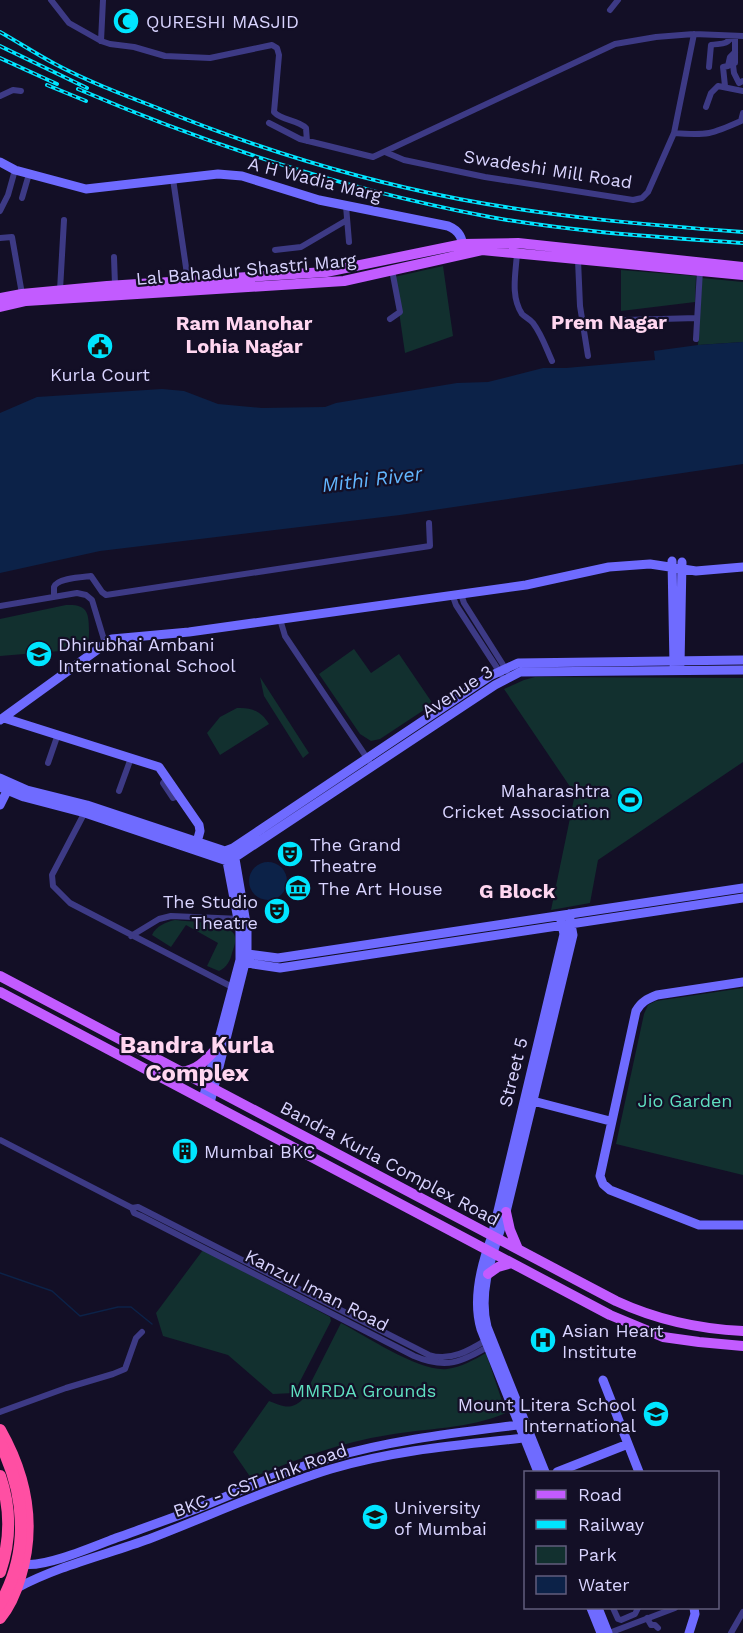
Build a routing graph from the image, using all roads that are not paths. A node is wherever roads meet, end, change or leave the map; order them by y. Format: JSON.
{"nodes":[{"id":1,"x":51,"y":0,"type":"edge"},
{"id":2,"x":103,"y":0,"type":"edge"},
{"id":3,"x":618,"y":0,"type":"edge"},
{"id":4,"x":610,"y":9,"type":"dead end"},
{"id":5,"x":694,"y":34,"type":"junction"},
{"id":6,"x":737,"y":36,"type":"edge"},
{"id":7,"x":101,"y":41,"type":"junction"},
{"id":8,"x":731,"y":65,"type":"junction"},
{"id":9,"x":709,"y":67,"type":"dead end"},
{"id":10,"x":725,"y":86,"type":"junction"},
{"id":11,"x":742,"y":86,"type":"edge"},
{"id":12,"x":21,"y":91,"type":"dead end"},
{"id":13,"x":0,"y":96,"type":"edge"},
{"id":14,"x":706,"y":107,"type":"dead end"},
{"id":15,"x":743,"y":113,"type":"edge"},
{"id":16,"x":742,"y":121,"type":"edge"},
{"id":17,"x":269,"y":123,"type":"dead end"},
{"id":18,"x":674,"y":133,"type":"junction"},
{"id":19,"x":307,"y":141,"type":"junction"},
{"id":20,"x":385,"y":152,"type":"junction"},
{"id":21,"x":0,"y":162,"type":"edge"},
{"id":22,"x":15,"y":170,"type":"junction"},
{"id":23,"x":29,"y":174,"type":"junction"},
{"id":24,"x":173,"y":179,"type":"junction"},
{"id":25,"x":22,"y":198,"type":"dead end"},
{"id":26,"x":346,"y":206,"type":"junction"},
{"id":27,"x":0,"y":211,"type":"edge"},
{"id":28,"x":64,"y":220,"type":"dead end"},
{"id":29,"x":347,"y":220,"type":"junction"},
{"id":30,"x":0,"y":238,"type":"edge"},
{"id":31,"x":349,"y":242,"type":"dead end"},
{"id":32,"x":464,"y":248,"type":"junction"},
{"id":33,"x":518,"y":248,"type":"junction"},
{"id":34,"x":274,"y":250,"type":"dead end"},
{"id":35,"x":114,"y":256,"type":"dead end"},
{"id":36,"x":578,"y":260,"type":"junction"},
{"id":37,"x":662,"y":263,"type":"junction"},
{"id":38,"x":743,"y":267,"type":"edge"},
{"id":39,"x":719,"y":268,"type":"junction"},
{"id":40,"x":392,"y":270,"type":"junction"},
{"id":41,"x":700,"y":270,"type":"junction"},
{"id":42,"x":743,"y":274,"type":"edge"},
{"id":43,"x":115,"y":285,"type":"junction"},
{"id":44,"x":189,"y":286,"type":"junction"},
{"id":45,"x":60,"y":290,"type":"junction"},
{"id":46,"x":22,"y":294,"type":"junction"},
{"id":47,"x":0,"y":298,"type":"edge"},
{"id":48,"x":0,"y":307,"type":"edge"},
{"id":49,"x":697,"y":318,"type":"junction"},
{"id":50,"x":390,"y":319,"type":"dead end"},
{"id":51,"x":625,"y":320,"type":"dead end"},
{"id":52,"x":696,"y":339,"type":"dead end"},
{"id":53,"x":588,"y":356,"type":"dead end"},
{"id":54,"x":552,"y":361,"type":"dead end"},
{"id":55,"x":429,"y":523,"type":"dead end"},
{"id":56,"x":743,"y":561,"type":"edge"},
{"id":57,"x":674,"y":565,"type":"junction"},
{"id":58,"x":743,"y":567,"type":"edge"},
{"id":59,"x":456,"y":594,"type":"junction"},
{"id":60,"x":54,"y":597,"type":"junction"},
{"id":61,"x":0,"y":606,"type":"edge"},
{"id":62,"x":280,"y":619,"type":"junction"},
{"id":63,"x":105,"y":643,"type":"junction"},
{"id":64,"x":743,"y":660,"type":"edge"},
{"id":65,"x":677,"y":665,"type":"junction"},
{"id":66,"x":743,"y":670,"type":"edge"},
{"id":67,"x":504,"y":673,"type":"junction"},
{"id":68,"x":2,"y":719,"type":"edge"},
{"id":69,"x":58,"y":734,"type":"junction"},
{"id":70,"x":130,"y":758,"type":"junction"},
{"id":71,"x":48,"y":763,"type":"dead end"},
{"id":72,"x":370,"y":763,"type":"junction"},
{"id":73,"x":4,"y":785,"type":"edge"},
{"id":74,"x":120,"y":791,"type":"dead end"},
{"id":75,"x":0,"y":805,"type":"edge"},
{"id":76,"x":86,"y":809,"type":"junction"},
{"id":77,"x":196,"y":842,"type":"junction"},
{"id":78,"x":230,"y":855,"type":"junction"},
{"id":79,"x":743,"y":888,"type":"edge"},
{"id":80,"x":743,"y":898,"type":"edge"},
{"id":81,"x":241,"y":919,"type":"junction"},
{"id":82,"x":566,"y":920,"type":"junction"},
{"id":83,"x":131,"y":936,"type":"junction"},
{"id":84,"x":243,"y":957,"type":"junction"},
{"id":85,"x":0,"y":976,"type":"edge"},
{"id":86,"x":743,"y":982,"type":"edge"},
{"id":87,"x":236,"y":989,"type":"junction"},
{"id":88,"x":0,"y":992,"type":"edge"},
{"id":89,"x":217,"y":1048,"type":"junction"},
{"id":90,"x":182,"y":1072,"type":"junction"},
{"id":91,"x":210,"y":1087,"type":"junction"},
{"id":92,"x":528,"y":1100,"type":"junction"},
{"id":93,"x":206,"y":1101,"type":"junction"},
{"id":94,"x":610,"y":1121,"type":"junction"},
{"id":95,"x":0,"y":1140,"type":"edge"},
{"id":96,"x":506,"y":1212,"type":"junction"},
{"id":97,"x":743,"y":1225,"type":"edge"},
{"id":98,"x":495,"y":1237,"type":"junction"},
{"id":99,"x":518,"y":1249,"type":"junction"},
{"id":100,"x":490,"y":1251,"type":"junction"},
{"id":101,"x":512,"y":1263,"type":"junction"},
{"id":102,"x":488,"y":1274,"type":"junction"},
{"id":103,"x":743,"y":1331,"type":"edge"},
{"id":104,"x":142,"y":1332,"type":"dead end"},
{"id":105,"x":490,"y":1342,"type":"junction"},
{"id":106,"x":743,"y":1346,"type":"edge"},
{"id":107,"x":603,"y":1380,"type":"dead end"},
{"id":108,"x":0,"y":1412,"type":"edge"},
{"id":109,"x":518,"y":1425,"type":"junction"},
{"id":110,"x":0,"y":1430,"type":"edge"},
{"id":111,"x":524,"y":1438,"type":"junction"},
{"id":112,"x":405,"y":1440,"type":"junction"},
{"id":113,"x":0,"y":1443,"type":"edge"},
{"id":114,"x":628,"y":1444,"type":"junction"},
{"id":115,"x":407,"y":1452,"type":"junction"},
{"id":116,"x":348,"y":1453,"type":"junction"},
{"id":117,"x":0,"y":1458,"type":"edge"},
{"id":118,"x":15,"y":1461,"type":"junction"},
{"id":119,"x":351,"y":1464,"type":"junction"},
{"id":120,"x":0,"y":1466,"type":"edge"},
{"id":121,"x":537,"y":1471,"type":"edge"},
{"id":122,"x":544,"y":1471,"type":"edge"},
{"id":123,"x":562,"y":1471,"type":"edge"},
{"id":124,"x":638,"y":1471,"type":"edge"},
{"id":125,"x":1,"y":1482,"type":"edge"},
{"id":126,"x":176,"y":1516,"type":"junction"},
{"id":127,"x":181,"y":1526,"type":"junction"},
{"id":128,"x":4,"y":1528,"type":"edge"},
{"id":129,"x":105,"y":1542,"type":"junction"},
{"id":130,"x":109,"y":1554,"type":"junction"},
{"id":131,"x":24,"y":1564,"type":"junction"},
{"id":132,"x":0,"y":1572,"type":"edge"},
{"id":133,"x":17,"y":1588,"type":"junction"},
{"id":134,"x":0,"y":1590,"type":"edge"},
{"id":135,"x":0,"y":1604,"type":"edge"},
{"id":136,"x":591,"y":1609,"type":"edge"},
{"id":137,"x":598,"y":1609,"type":"edge"},
{"id":138,"x":613,"y":1609,"type":"edge"},
{"id":139,"x":638,"y":1609,"type":"edge"},
{"id":140,"x":672,"y":1609,"type":"edge"},
{"id":141,"x":693,"y":1609,"type":"edge"},
{"id":142,"x":742,"y":1615,"type":"edge"},
{"id":143,"x":0,"y":1618,"type":"edge"},
{"id":144,"x":647,"y":1618,"type":"junction"},
{"id":145,"x":658,"y":1628,"type":"dead end"},
{"id":146,"x":620,"y":1631,"type":"edge"},
{"id":147,"x":601,"y":1633,"type":"edge"},
{"id":148,"x":609,"y":1633,"type":"edge"},
{"id":149,"x":689,"y":1633,"type":"edge"},
{"id":150,"x":731,"y":1633,"type":"edge"}],
"edges":[{"from":1,"to":7,"type":"street"},
{"from":2,"to":7,"type":"street"},
{"from":3,"to":4,"type":"street"},
{"from":5,"to":6,"type":"street"},
{"from":5,"to":18,"type":"street","name":"Swadeshi Mill Road"},
{"from":5,"to":20,"type":"street"},
{"from":6,"to":8,"type":"street"},
{"from":6,"to":9,"type":"street"},
{"from":7,"to":19,"type":"street"},
{"from":8,"to":10,"type":"street"},
{"from":8,"to":11,"type":"street"},
{"from":10,"to":11,"type":"street"},
{"from":10,"to":14,"type":"street"},
{"from":12,"to":13,"type":"street"},
{"from":15,"to":16,"type":"street"},
{"from":16,"to":18,"type":"street"},
{"from":17,"to":19,"type":"street"},
{"from":18,"to":20,"type":"street","name":"Swadeshi Mill Road"},
{"from":19,"to":20,"type":"street"},
{"from":21,"to":22,"type":"street","name":"A H Wadia Marg"},
{"from":22,"to":23,"type":"street","name":"A H Wadia Marg"},
{"from":22,"to":27,"type":"street"},
{"from":23,"to":24,"type":"street","name":"A H Wadia Marg"},
{"from":23,"to":25,"type":"street"},
{"from":24,"to":26,"type":"street","name":"A H Wadia Marg"},
{"from":24,"to":44,"type":"street"},
{"from":26,"to":29,"type":"street"},
{"from":26,"to":32,"type":"street","name":"A H Wadia Marg"},
{"from":28,"to":45,"type":"street"},
{"from":29,"to":31,"type":"street"},
{"from":29,"to":34,"type":"street"},
{"from":30,"to":46,"type":"street"},
{"from":32,"to":33,"type":"main road","name":"Lal Bahadur Shastri Marg"},
{"from":32,"to":40,"type":"main road","name":"Lal Bahadur Shastri Marg"},
{"from":32,"to":44,"type":"main road","name":"Lal Bahadur Shastri Marg"},
{"from":33,"to":36,"type":"main road","name":"Lal Bahadur Shastri Marg"},
{"from":33,"to":37,"type":"main road","name":"Lal Bahadur Shastri Marg"},
{"from":33,"to":54,"type":"street"},
{"from":35,"to":43,"type":"street"},
{"from":36,"to":37,"type":"main road","name":"Lal Bahadur Shastri Marg"},
{"from":36,"to":53,"type":"street"},
{"from":37,"to":39,"type":"main road","name":"Lal Bahadur Shastri Marg"},
{"from":37,"to":41,"type":"main road","name":"Lal Bahadur Shastri Marg"},
{"from":38,"to":39,"type":"main road","name":"Lal Bahadur Shastri Marg"},
{"from":39,"to":41,"type":"main road","name":"Lal Bahadur Shastri Marg"},
{"from":39,"to":42,"type":"main road","name":"Lal Bahadur Shastri Marg"},
{"from":40,"to":44,"type":"main road","name":"Lal Bahadur Shastri Marg"},
{"from":40,"to":50,"type":"street"},
{"from":41,"to":49,"type":"street"},
{"from":43,"to":44,"type":"main road","name":"Lal Bahadur Shastri Marg"},
{"from":43,"to":45,"type":"main road","name":"Lal Bahadur Shastri Marg"},
{"from":44,"to":48,"type":"main road","name":"Lal Bahadur Shastri Marg"},
{"from":45,"to":46,"type":"main road","name":"Lal Bahadur Shastri Marg"},
{"from":46,"to":47,"type":"main road","name":"Lal Bahadur Shastri Marg"},
{"from":49,"to":51,"type":"street"},
{"from":49,"to":52,"type":"street"},
{"from":55,"to":60,"type":"street"},
{"from":56,"to":57,"type":"street"},
{"from":57,"to":58,"type":"street"},
{"from":57,"to":59,"type":"street"},
{"from":57,"to":65,"type":"street"},
{"from":59,"to":62,"type":"street"},
{"from":59,"to":67,"type":"street"},
{"from":60,"to":61,"type":"street"},
{"from":60,"to":63,"type":"street"},
{"from":62,"to":63,"type":"street"},
{"from":62,"to":72,"type":"street"},
{"from":63,"to":68,"type":"street"},
{"from":64,"to":65,"type":"street"},
{"from":65,"to":66,"type":"street","name":"Avenue 3"},
{"from":65,"to":67,"type":"street","name":"Avenue 3"},
{"from":67,"to":72,"type":"street","name":"Avenue 3"},
{"from":68,"to":69,"type":"street"},
{"from":69,"to":70,"type":"street"},
{"from":69,"to":71,"type":"street"},
{"from":70,"to":74,"type":"street"},
{"from":70,"to":77,"type":"street"},
{"from":72,"to":78,"type":"street","name":"Avenue 3"},
{"from":73,"to":75,"type":"street"},
{"from":73,"to":76,"type":"street"},
{"from":76,"to":77,"type":"street"},
{"from":76,"to":78,"type":"street"},
{"from":76,"to":83,"type":"street"},
{"from":77,"to":78,"type":"street"},
{"from":78,"to":81,"type":"street"},
{"from":79,"to":82,"type":"street"},
{"from":80,"to":82,"type":"street"},
{"from":81,"to":83,"type":"street"},
{"from":81,"to":84,"type":"street"},
{"from":82,"to":84,"type":"street"},
{"from":82,"to":92,"type":"street","name":"Street 5"},
{"from":83,"to":87,"type":"street"},
{"from":84,"to":87,"type":"street"},
{"from":85,"to":90,"type":"main road","name":"Bandra Kurla Complex Road"},
{"from":86,"to":94,"type":"street"},
{"from":87,"to":89,"type":"street"},
{"from":87,"to":91,"type":"street"},
{"from":88,"to":93,"type":"main road","name":"Bandra Kurla Complex Road"},
{"from":89,"to":90,"type":"main road"},
{"from":89,"to":91,"type":"street"},
{"from":90,"to":91,"type":"main road","name":"Bandra Kurla Complex Road"},
{"from":91,"to":93,"type":"street"},
{"from":91,"to":98,"type":"main road","name":"Bandra Kurla Complex Road"},
{"from":92,"to":94,"type":"street"},
{"from":92,"to":96,"type":"street","name":"Street 5"},
{"from":92,"to":98,"type":"street","name":"Street 5"},
{"from":93,"to":100,"type":"main road","name":"Bandra Kurla Complex Road"},
{"from":94,"to":97,"type":"street"},
{"from":95,"to":105,"type":"street","name":"Kanzul Iman Road"},
{"from":96,"to":98,"type":"street","name":"Street 5"},
{"from":96,"to":99,"type":"main road"},
{"from":98,"to":99,"type":"main road","name":"Bandra Kurla Complex Road"},
{"from":98,"to":100,"type":"street"},
{"from":99,"to":103,"type":"main road","name":"Bandra Kurla Complex Road"},
{"from":100,"to":101,"type":"main road","name":"Bandra Kurla Complex Road"},
{"from":100,"to":102,"type":"street"},
{"from":100,"to":105,"type":"street"},
{"from":101,"to":102,"type":"main road"},
{"from":101,"to":106,"type":"main road","name":"Bandra Kurla Complex Road"},
{"from":102,"to":105,"type":"street"},
{"from":104,"to":108,"type":"street"},
{"from":105,"to":109,"type":"street"},
{"from":105,"to":122,"type":"street"},
{"from":107,"to":114,"type":"street"},
{"from":109,"to":111,"type":"street"},
{"from":109,"to":112,"type":"street","name":"BKC - CST Link Road"},
{"from":110,"to":118,"type":"highway"},
{"from":111,"to":115,"type":"street","name":"BKC - CST Link Road"},
{"from":111,"to":121,"type":"street"},
{"from":112,"to":115,"type":"street"},
{"from":112,"to":116,"type":"street","name":"BKC - CST Link Road"},
{"from":113,"to":135,"type":"highway","bridge":true},
{"from":114,"to":123,"type":"street"},
{"from":114,"to":124,"type":"street"},
{"from":115,"to":119,"type":"street","name":"BKC - CST Link Road"},
{"from":116,"to":119,"type":"street"},
{"from":116,"to":126,"type":"street","name":"BKC - CST Link Road"},
{"from":117,"to":134,"type":"highway"},
{"from":118,"to":120,"type":"highway"},
{"from":118,"to":131,"type":"highway"},
{"from":119,"to":127,"type":"street","name":"BKC - CST Link Road"},
{"from":125,"to":128,"type":"highway"},
{"from":126,"to":127,"type":"street"},
{"from":126,"to":129,"type":"street","name":"BKC - CST Link Road"},
{"from":127,"to":130,"type":"street","name":"BKC - CST Link Road"},
{"from":128,"to":132,"type":"highway"},
{"from":129,"to":130,"type":"street"},
{"from":129,"to":131,"type":"street","name":"BKC - CST Link Road"},
{"from":130,"to":133,"type":"street","name":"BKC - CST Link Road"},
{"from":131,"to":133,"type":"highway"},
{"from":133,"to":143,"type":"highway"},
{"from":136,"to":147,"type":"street"},
{"from":137,"to":148,"type":"street"},
{"from":138,"to":139,"type":"street"},
{"from":140,"to":144,"type":"street"},
{"from":141,"to":149,"type":"street"},
{"from":142,"to":150,"type":"street"},
{"from":144,"to":145,"type":"street"},
{"from":144,"to":146,"type":"street"},
{"from":146,"to":148,"type":"street"}]}
